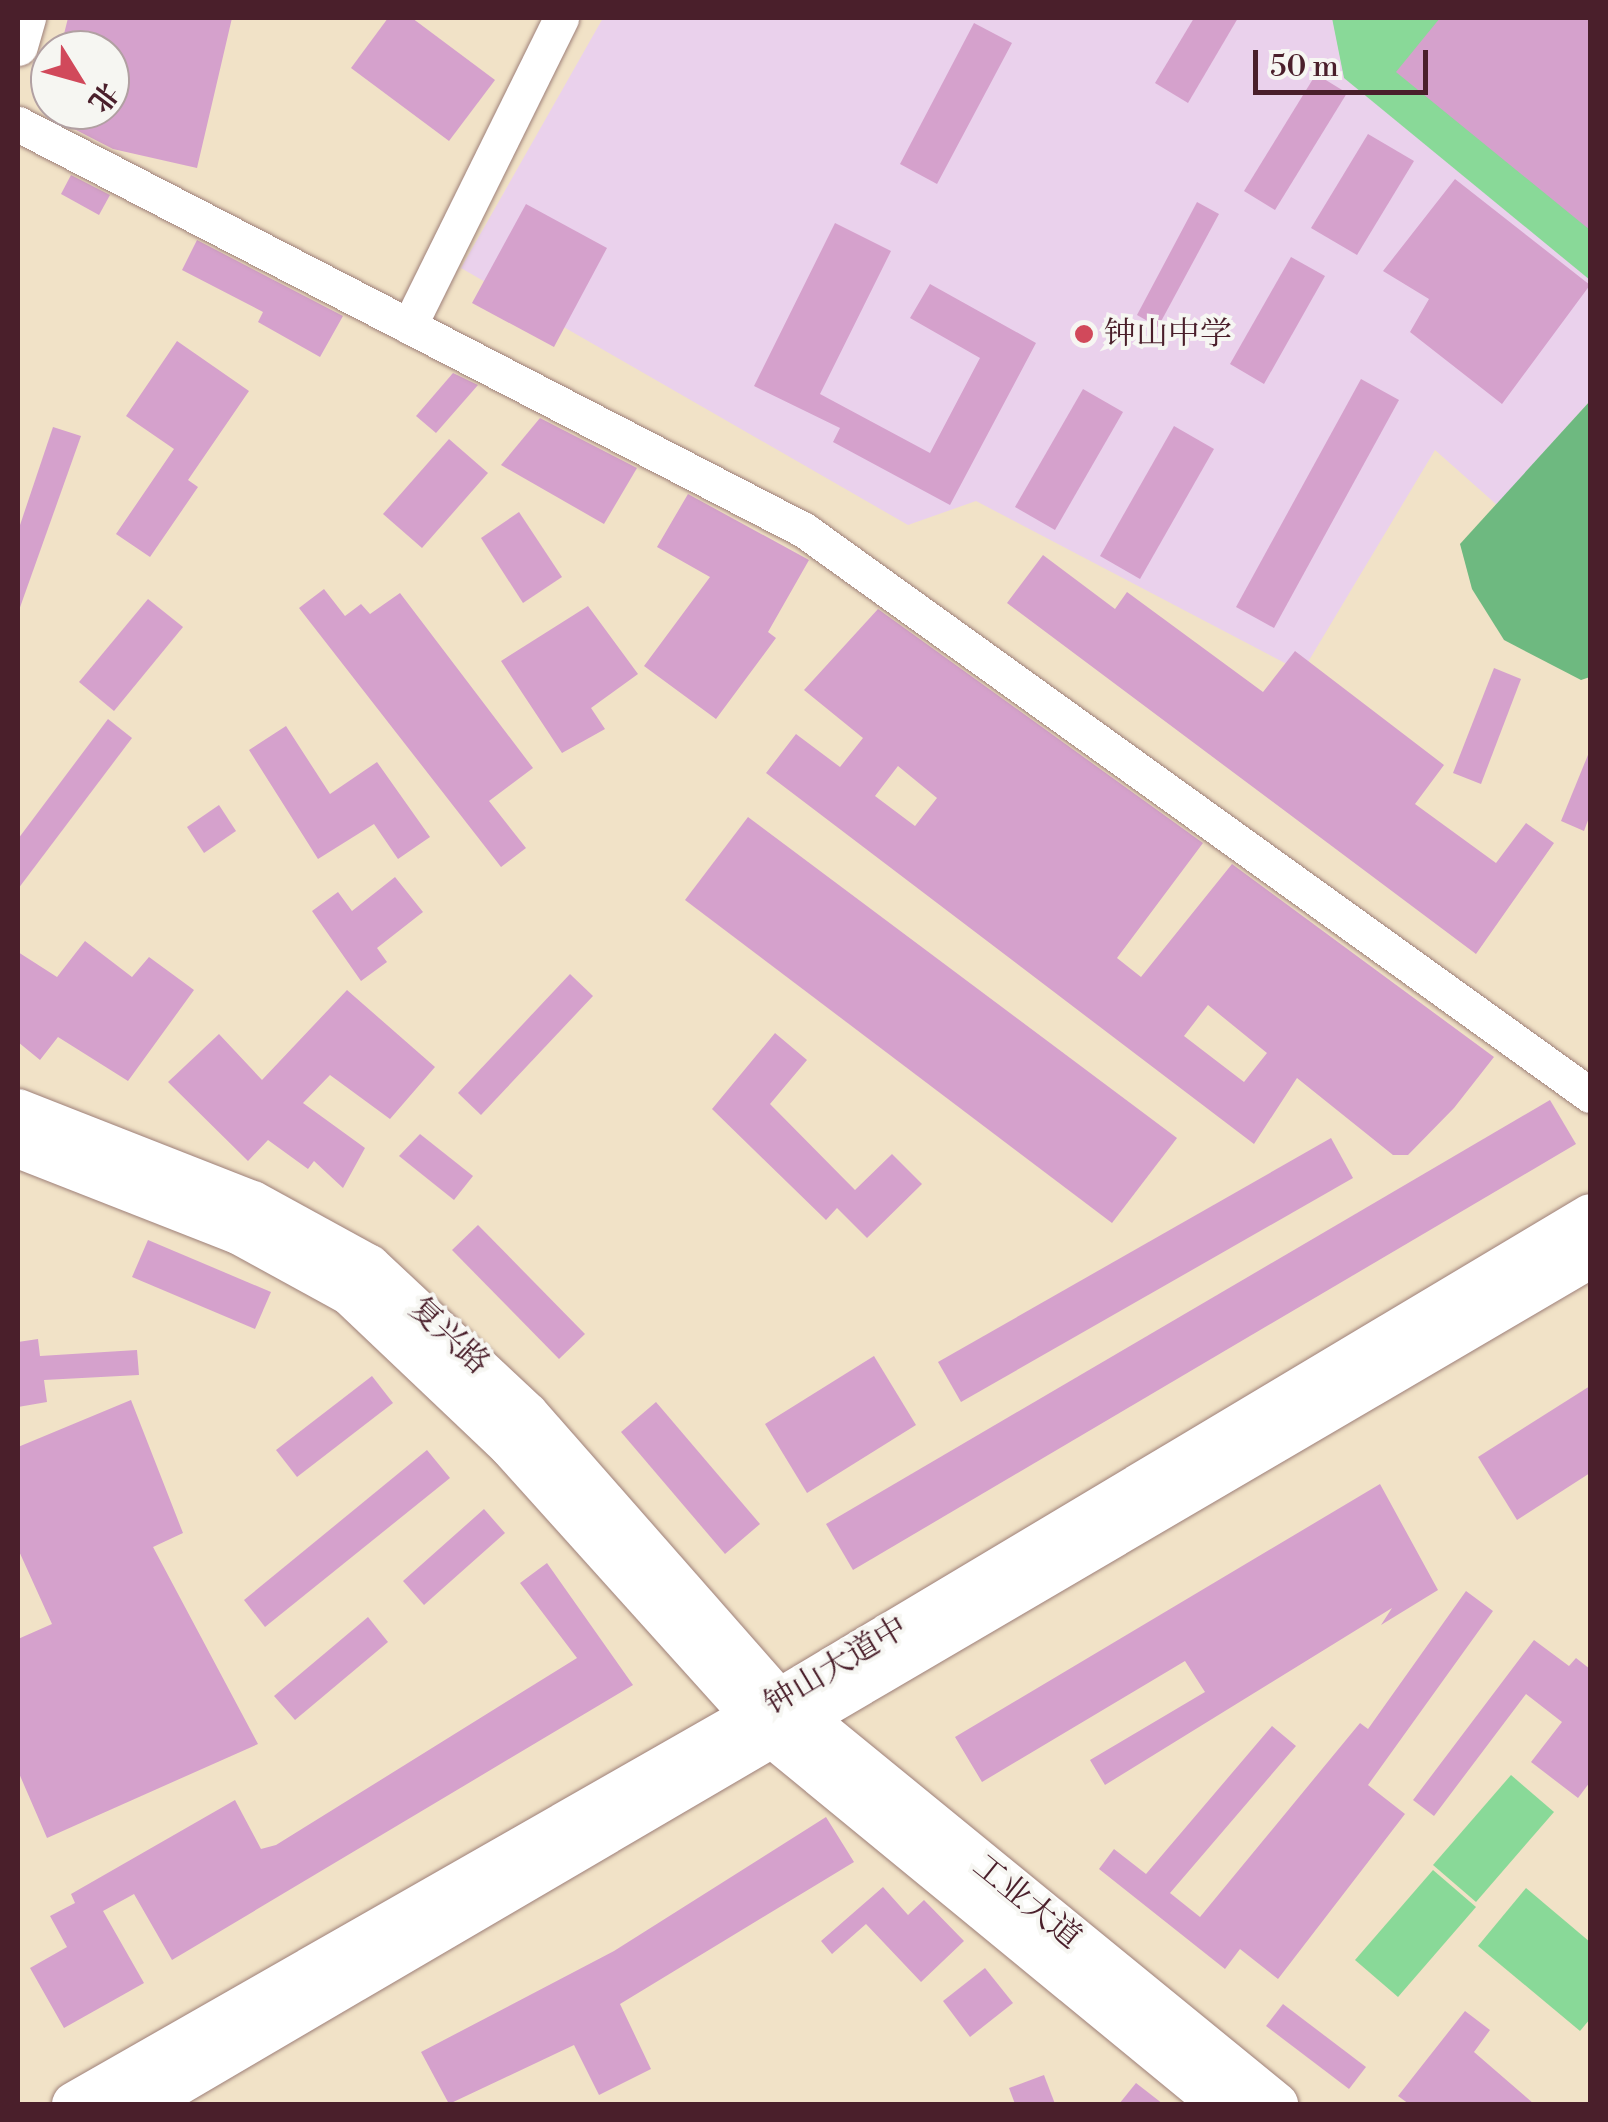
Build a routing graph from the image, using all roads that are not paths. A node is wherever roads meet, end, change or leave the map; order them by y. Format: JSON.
{"nodes":[{"id":1,"x":26,"y":18,"type":"edge"},
{"id":2,"x":561,"y":18,"type":"edge"},
{"id":3,"x":18,"y":46,"type":"edge"},
{"id":4,"x":18,"y":124,"type":"edge"},
{"id":5,"x":409,"y":326,"type":"junction"},
{"id":6,"x":1590,"y":1095,"type":"edge"},
{"id":7,"x":18,"y":1109,"type":"edge"},
{"id":8,"x":18,"y":1148,"type":"edge"},
{"id":9,"x":1590,"y":1216,"type":"edge"},
{"id":10,"x":1590,"y":1255,"type":"edge"},
{"id":11,"x":778,"y":1719,"type":"junction"},
{"id":12,"x":74,"y":2104,"type":"edge"},
{"id":13,"x":140,"y":2104,"type":"edge"},
{"id":14,"x":1222,"y":2104,"type":"edge"},
{"id":15,"x":1275,"y":2104,"type":"edge"}],
"edges":[{"from":1,"to":3,"type":"main road"},
{"from":2,"to":5,"type":"street"},
{"from":4,"to":5,"type":"street"},
{"from":5,"to":6,"type":"street"},
{"from":7,"to":11,"type":"main road","name":"复兴路"},
{"from":8,"to":11,"type":"main road","name":"复兴路"},
{"from":9,"to":11,"type":"highway","name":"钟山大道中"},
{"from":10,"to":11,"type":"highway","name":"钟山大道中"},
{"from":11,"to":12,"type":"highway","name":"钟山大道中"},
{"from":11,"to":13,"type":"highway","name":"钟山大道中"},
{"from":11,"to":14,"type":"highway","name":"工业大道"},
{"from":11,"to":15,"type":"highway","name":"工业大道"}]}
